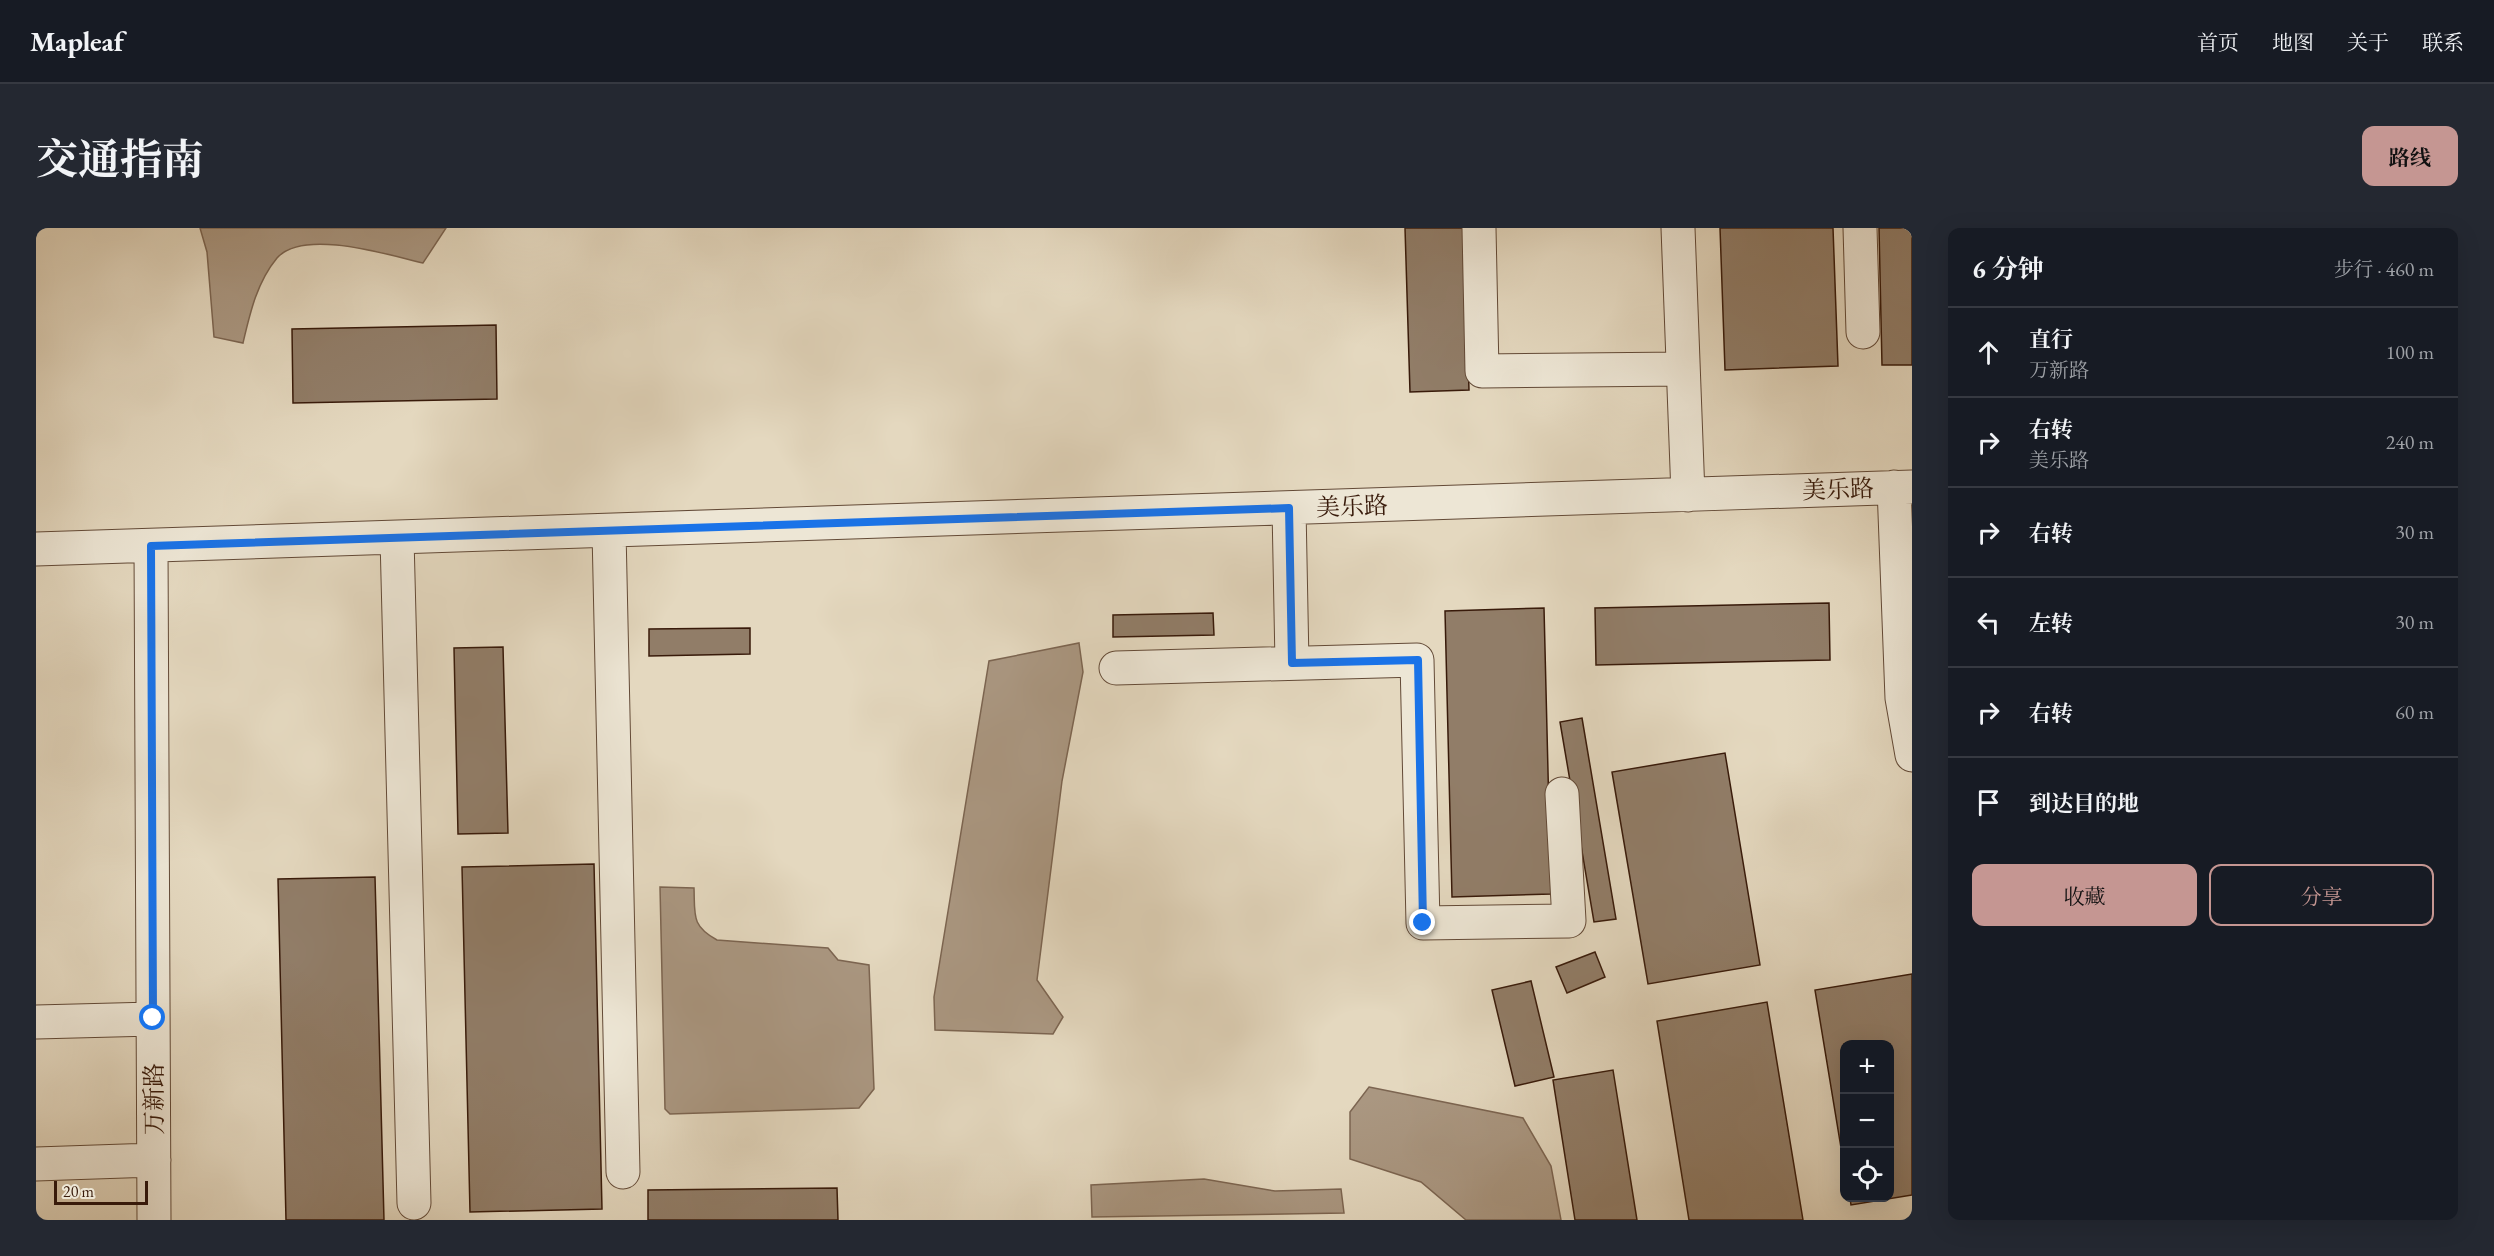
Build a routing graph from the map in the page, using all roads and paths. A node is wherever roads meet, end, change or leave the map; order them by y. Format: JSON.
{"nodes":[{"id":1,"x":1479,"y":228,"type":"edge"},
{"id":2,"x":1678,"y":228,"type":"edge"},
{"id":3,"x":1860,"y":228,"type":"edge"},
{"id":4,"x":1863,"y":332,"type":"dead end"},
{"id":5,"x":1683,"y":369,"type":"junction"},
{"id":6,"x":1903,"y":487,"type":"edge"},
{"id":7,"x":1688,"y":495,"type":"junction"},
{"id":8,"x":1289,"y":508,"type":"junction"},
{"id":9,"x":609,"y":531,"type":"junction"},
{"id":10,"x":397,"y":538,"type":"junction"},
{"id":11,"x":151,"y":546,"type":"junction"},
{"id":12,"x":36,"y":549,"type":"edge"},
{"id":13,"x":1292,"y":663,"type":"junction"},
{"id":14,"x":1116,"y":668,"type":"dead end"},
{"id":15,"x":1912,"y":755,"type":"edge"},
{"id":16,"x":1562,"y":794,"type":"dead end"},
{"id":17,"x":153,"y":1018,"type":"junction"},
{"id":18,"x":36,"y":1022,"type":"edge"},
{"id":19,"x":154,"y":1160,"type":"junction"},
{"id":20,"x":36,"y":1164,"type":"edge"},
{"id":21,"x":623,"y":1172,"type":"dead end"},
{"id":22,"x":414,"y":1203,"type":"dead end"},
{"id":23,"x":154,"y":1220,"type":"edge"}],
"edges":[{"from":1,"to":5,"type":"street"},
{"from":2,"to":5,"type":"street"},
{"from":3,"to":4,"type":"street"},
{"from":5,"to":7,"type":"street"},
{"from":6,"to":7,"type":"street","name":"美乐路"},
{"from":6,"to":15,"type":"street"},
{"from":7,"to":8,"type":"street","name":"美乐路"},
{"from":8,"to":9,"type":"street","name":"美乐路"},
{"from":8,"to":13,"type":"street"},
{"from":9,"to":10,"type":"street","name":"美乐路"},
{"from":9,"to":21,"type":"street"},
{"from":10,"to":11,"type":"street","name":"美乐路"},
{"from":10,"to":22,"type":"street"},
{"from":11,"to":12,"type":"street","name":"美乐路"},
{"from":11,"to":17,"type":"street","name":"万新路"},
{"from":13,"to":14,"type":"street"},
{"from":13,"to":16,"type":"street"},
{"from":17,"to":18,"type":"street"},
{"from":17,"to":19,"type":"street","name":"万新路"},
{"from":19,"to":20,"type":"street"},
{"from":19,"to":23,"type":"street","name":"万新路"}]}
